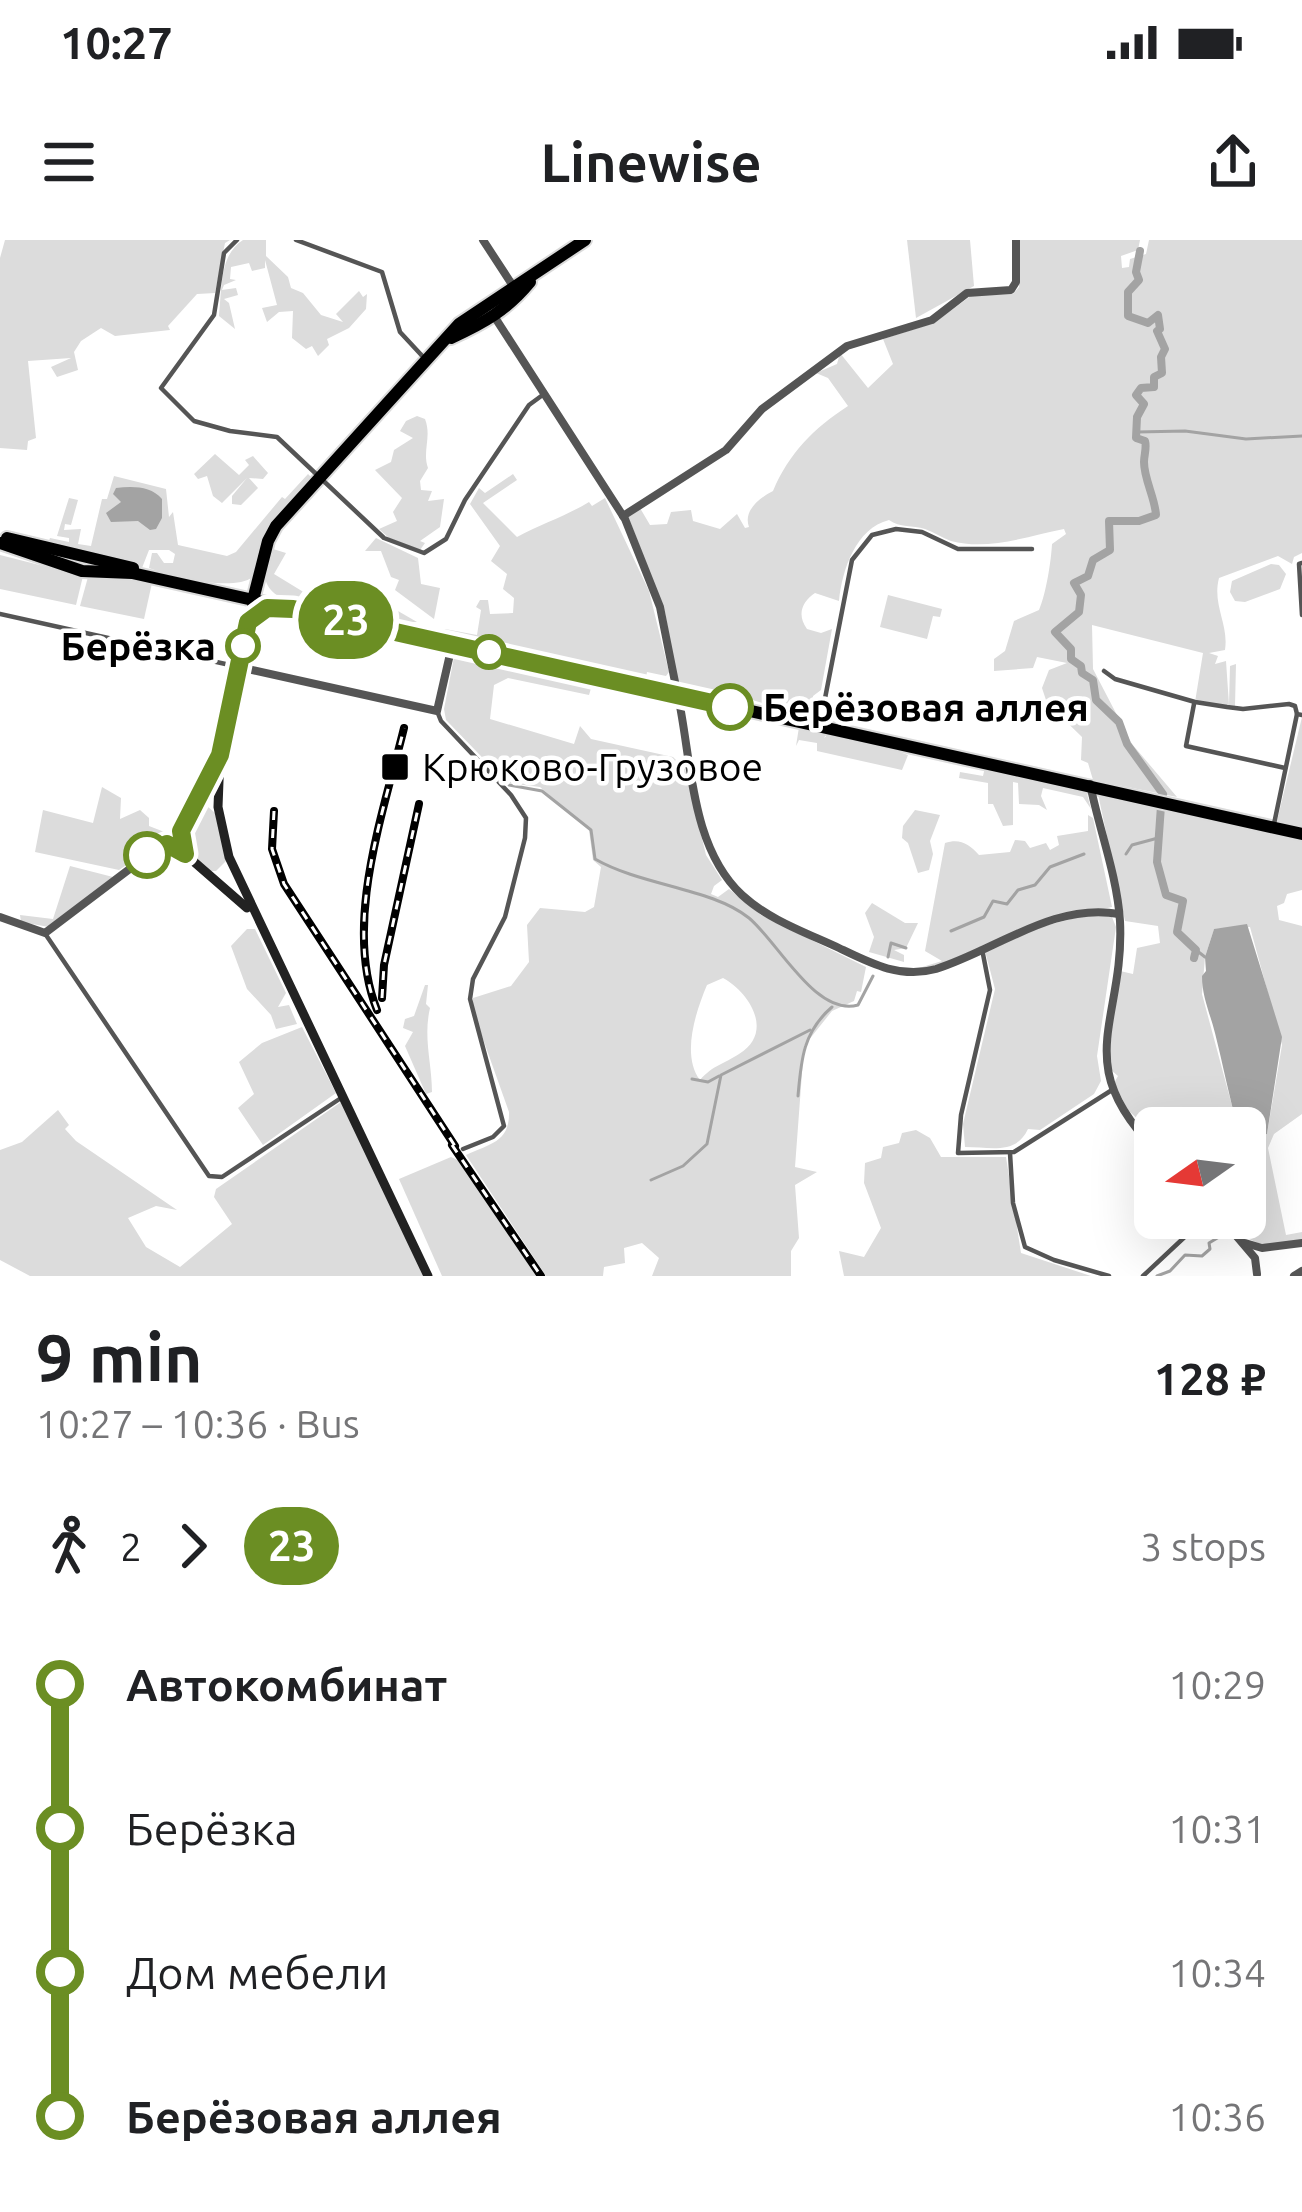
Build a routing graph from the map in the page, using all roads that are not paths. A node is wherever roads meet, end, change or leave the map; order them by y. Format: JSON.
{"nodes":[{"id":1,"x":237,"y":240,"type":"edge"},
{"id":2,"x":296,"y":240,"type":"edge"},
{"id":3,"x":483,"y":240,"type":"edge"},
{"id":4,"x":589,"y":240,"type":"edge"},
{"id":5,"x":1016,"y":240,"type":"edge"},
{"id":6,"x":512,"y":294,"type":"junction"},
{"id":7,"x":494,"y":316,"type":"junction"},
{"id":8,"x":470,"y":324,"type":"junction"},
{"id":9,"x":427,"y":360,"type":"junction"},
{"id":10,"x":544,"y":394,"type":"junction"},
{"id":11,"x":320,"y":478,"type":"junction"},
{"id":12,"x":623,"y":516,"type":"junction"},
{"id":13,"x":0,"y":539,"type":"edge"},
{"id":14,"x":1032,"y":548,"type":"dead end"},
{"id":15,"x":92,"y":557,"type":"junction"},
{"id":16,"x":262,"y":563,"type":"junction"},
{"id":17,"x":1302,"y":563,"type":"edge"},
{"id":18,"x":84,"y":572,"type":"junction"},
{"id":19,"x":231,"y":593,"type":"junction"},
{"id":20,"x":254,"y":598,"type":"junction"},
{"id":21,"x":286,"y":605,"type":"junction"},
{"id":22,"x":0,"y":614,"type":"edge"},
{"id":23,"x":1302,"y":614,"type":"edge"},
{"id":24,"x":248,"y":622,"type":"junction"},
{"id":25,"x":453,"y":642,"type":"junction"},
{"id":26,"x":238,"y":667,"type":"junction"},
{"id":27,"x":1104,"y":671,"type":"dead end"},
{"id":28,"x":672,"y":684,"type":"junction"},
{"id":29,"x":1195,"y":702,"type":"junction"},
{"id":30,"x":437,"y":711,"type":"junction"},
{"id":31,"x":1299,"y":715,"type":"edge"},
{"id":32,"x":820,"y":724,"type":"junction"},
{"id":33,"x":220,"y":755,"type":"junction"},
{"id":34,"x":1285,"y":767,"type":"junction"},
{"id":35,"x":1091,"y":786,"type":"junction"},
{"id":36,"x":193,"y":807,"type":"junction"},
{"id":37,"x":220,"y":821,"type":"junction"},
{"id":38,"x":183,"y":823,"type":"junction"},
{"id":39,"x":1274,"y":824,"type":"junction"},
{"id":40,"x":1302,"y":832,"type":"edge"},
{"id":41,"x":160,"y":846,"type":"junction"},
{"id":42,"x":185,"y":854,"type":"junction"},
{"id":43,"x":229,"y":857,"type":"junction"},
{"id":44,"x":208,"y":873,"type":"junction"},
{"id":45,"x":253,"y":913,"type":"junction"},
{"id":46,"x":1119,"y":914,"type":"junction"},
{"id":47,"x":0,"y":917,"type":"edge"},
{"id":48,"x":45,"y":932,"type":"junction"},
{"id":49,"x":982,"y":949,"type":"junction"},
{"id":50,"x":1112,"y":1090,"type":"junction"},
{"id":51,"x":344,"y":1096,"type":"junction"},
{"id":52,"x":1134,"y":1126,"type":"edge"},
{"id":53,"x":464,"y":1150,"type":"dead end"},
{"id":54,"x":1010,"y":1153,"type":"junction"},
{"id":55,"x":1183,"y":1239,"type":"edge"},
{"id":56,"x":1240,"y":1239,"type":"edge"},
{"id":57,"x":1244,"y":1243,"type":"junction"},
{"id":58,"x":1302,"y":1243,"type":"edge"},
{"id":59,"x":1274,"y":1247,"type":"junction"},
{"id":60,"x":1302,"y":1271,"type":"edge"},
{"id":61,"x":1256,"y":1275,"type":"edge"},
{"id":62,"x":428,"y":1276,"type":"edge"},
{"id":63,"x":1109,"y":1276,"type":"edge"},
{"id":64,"x":1143,"y":1276,"type":"edge"},
{"id":65,"x":1294,"y":1276,"type":"edge"}],
"edges":[{"from":1,"to":11,"type":"street"},
{"from":2,"to":9,"type":"street"},
{"from":3,"to":6,"type":"street"},
{"from":4,"to":6,"type":"main road"},
{"from":5,"to":12,"type":"street"},
{"from":6,"to":7,"type":"main road"},
{"from":6,"to":8,"type":"main road"},
{"from":7,"to":8,"type":"main road"},
{"from":7,"to":10,"type":"street"},
{"from":8,"to":9,"type":"main road"},
{"from":9,"to":11,"type":"main road"},
{"from":10,"to":11,"type":"street"},
{"from":10,"to":12,"type":"street"},
{"from":11,"to":16,"type":"main road"},
{"from":12,"to":28,"type":"street"},
{"from":13,"to":15,"type":"main road"},
{"from":13,"to":18,"type":"main road"},
{"from":14,"to":32,"type":"street"},
{"from":15,"to":18,"type":"main road"},
{"from":15,"to":19,"type":"main road"},
{"from":16,"to":19,"type":"main road"},
{"from":16,"to":20,"type":"main road"},
{"from":16,"to":21,"type":"main road"},
{"from":17,"to":23,"type":"street"},
{"from":18,"to":19,"type":"main road"},
{"from":19,"to":20,"type":"main road"},
{"from":19,"to":24,"type":"main road"},
{"from":20,"to":21,"type":"main road"},
{"from":20,"to":24,"type":"main road"},
{"from":21,"to":24,"type":"main road"},
{"from":21,"to":25,"type":"main road"},
{"from":22,"to":26,"type":"street"},
{"from":24,"to":26,"type":"main road"},
{"from":25,"to":28,"type":"main road"},
{"from":25,"to":30,"type":"street"},
{"from":26,"to":30,"type":"street"},
{"from":26,"to":33,"type":"main road"},
{"from":27,"to":29,"type":"street"},
{"from":28,"to":32,"type":"main road"},
{"from":28,"to":35,"type":"main road"},
{"from":28,"to":49,"type":"street"},
{"from":29,"to":31,"type":"street"},
{"from":29,"to":34,"type":"street"},
{"from":30,"to":53,"type":"street"},
{"from":31,"to":34,"type":"street"},
{"from":32,"to":35,"type":"main road"},
{"from":33,"to":36,"type":"main road"},
{"from":33,"to":37,"type":"main road"},
{"from":34,"to":39,"type":"street"},
{"from":35,"to":39,"type":"main road"},
{"from":35,"to":40,"type":"main road"},
{"from":35,"to":46,"type":"street"},
{"from":36,"to":37,"type":"main road"},
{"from":36,"to":38,"type":"main road"},
{"from":37,"to":43,"type":"main road"},
{"from":38,"to":41,"type":"street"},
{"from":38,"to":42,"type":"main road"},
{"from":39,"to":40,"type":"main road"},
{"from":41,"to":42,"type":"street"},
{"from":41,"to":48,"type":"street"},
{"from":42,"to":44,"type":"main road"},
{"from":43,"to":44,"type":"main road"},
{"from":43,"to":45,"type":"main road"},
{"from":44,"to":45,"type":"main road"},
{"from":45,"to":51,"type":"main road"},
{"from":46,"to":49,"type":"street"},
{"from":46,"to":50,"type":"street"},
{"from":47,"to":48,"type":"street"},
{"from":48,"to":51,"type":"street"},
{"from":49,"to":54,"type":"street"},
{"from":50,"to":52,"type":"street"},
{"from":50,"to":54,"type":"street"},
{"from":51,"to":62,"type":"main road"},
{"from":54,"to":63,"type":"street"},
{"from":55,"to":64,"type":"street"},
{"from":56,"to":57,"type":"street"},
{"from":57,"to":59,"type":"street"},
{"from":57,"to":61,"type":"street"},
{"from":58,"to":59,"type":"street"},
{"from":59,"to":61,"type":"street"},
{"from":60,"to":65,"type":"street"}]}
